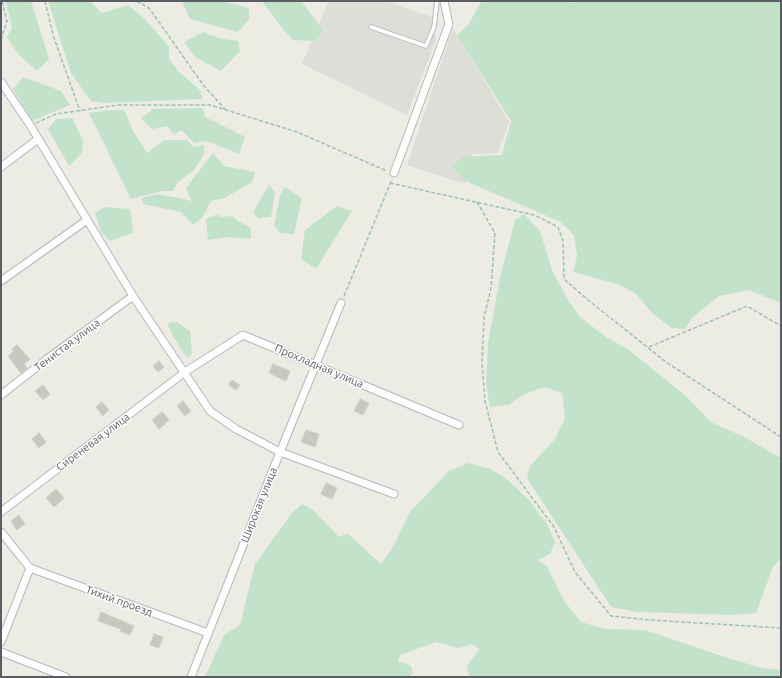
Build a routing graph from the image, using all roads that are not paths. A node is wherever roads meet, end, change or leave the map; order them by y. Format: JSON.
{"nodes":[{"id":1,"x":437,"y":1,"type":"edge"},
{"id":2,"x":444,"y":1,"type":"edge"},
{"id":3,"x":371,"y":27,"type":"dead end"},
{"id":4,"x":1,"y":82,"type":"edge"},
{"id":5,"x":38,"y":139,"type":"junction"},
{"id":6,"x":1,"y":167,"type":"edge"},
{"id":7,"x":394,"y":173,"type":"road end"},
{"id":8,"x":87,"y":220,"type":"junction"},
{"id":9,"x":1,"y":281,"type":"edge"},
{"id":10,"x":133,"y":296,"type":"junction"},
{"id":11,"x":341,"y":303,"type":"road end"},
{"id":12,"x":315,"y":365,"type":"junction"},
{"id":13,"x":185,"y":372,"type":"junction"},
{"id":14,"x":1,"y":395,"type":"edge"},
{"id":15,"x":459,"y":425,"type":"dead end"},
{"id":16,"x":280,"y":452,"type":"junction"},
{"id":17,"x":394,"y":494,"type":"dead end"},
{"id":18,"x":1,"y":512,"type":"edge"},
{"id":19,"x":1,"y":532,"type":"edge"},
{"id":20,"x":30,"y":568,"type":"junction"},
{"id":21,"x":208,"y":633,"type":"junction"},
{"id":22,"x":1,"y":642,"type":"edge"},
{"id":23,"x":1,"y":652,"type":"edge"},
{"id":24,"x":66,"y":677,"type":"edge"},
{"id":25,"x":191,"y":677,"type":"edge"}],
"edges":[{"from":1,"to":3,"type":"lane"},
{"from":2,"to":7,"type":"street"},
{"from":4,"to":5,"type":"street"},
{"from":5,"to":6,"type":"street"},
{"from":5,"to":8,"type":"street"},
{"from":8,"to":9,"type":"street"},
{"from":8,"to":10,"type":"street"},
{"from":10,"to":13,"type":"street"},
{"from":10,"to":14,"type":"street","name":"Тенистая улица"},
{"from":11,"to":12,"type":"street","name":"Широкая улица"},
{"from":12,"to":13,"type":"street","name":"Прохладная улица"},
{"from":12,"to":15,"type":"street","name":"Прохладная улица"},
{"from":12,"to":16,"type":"street","name":"Широкая улица"},
{"from":13,"to":16,"type":"street"},
{"from":13,"to":18,"type":"street","name":"Сиреневая улица"},
{"from":16,"to":17,"type":"street"},
{"from":16,"to":21,"type":"street","name":"Широкая улица"},
{"from":19,"to":20,"type":"street"},
{"from":20,"to":21,"type":"street","name":"Тихий проезд"},
{"from":20,"to":22,"type":"street"},
{"from":21,"to":25,"type":"street","name":"Широкая улица"},
{"from":23,"to":24,"type":"street"}]}
